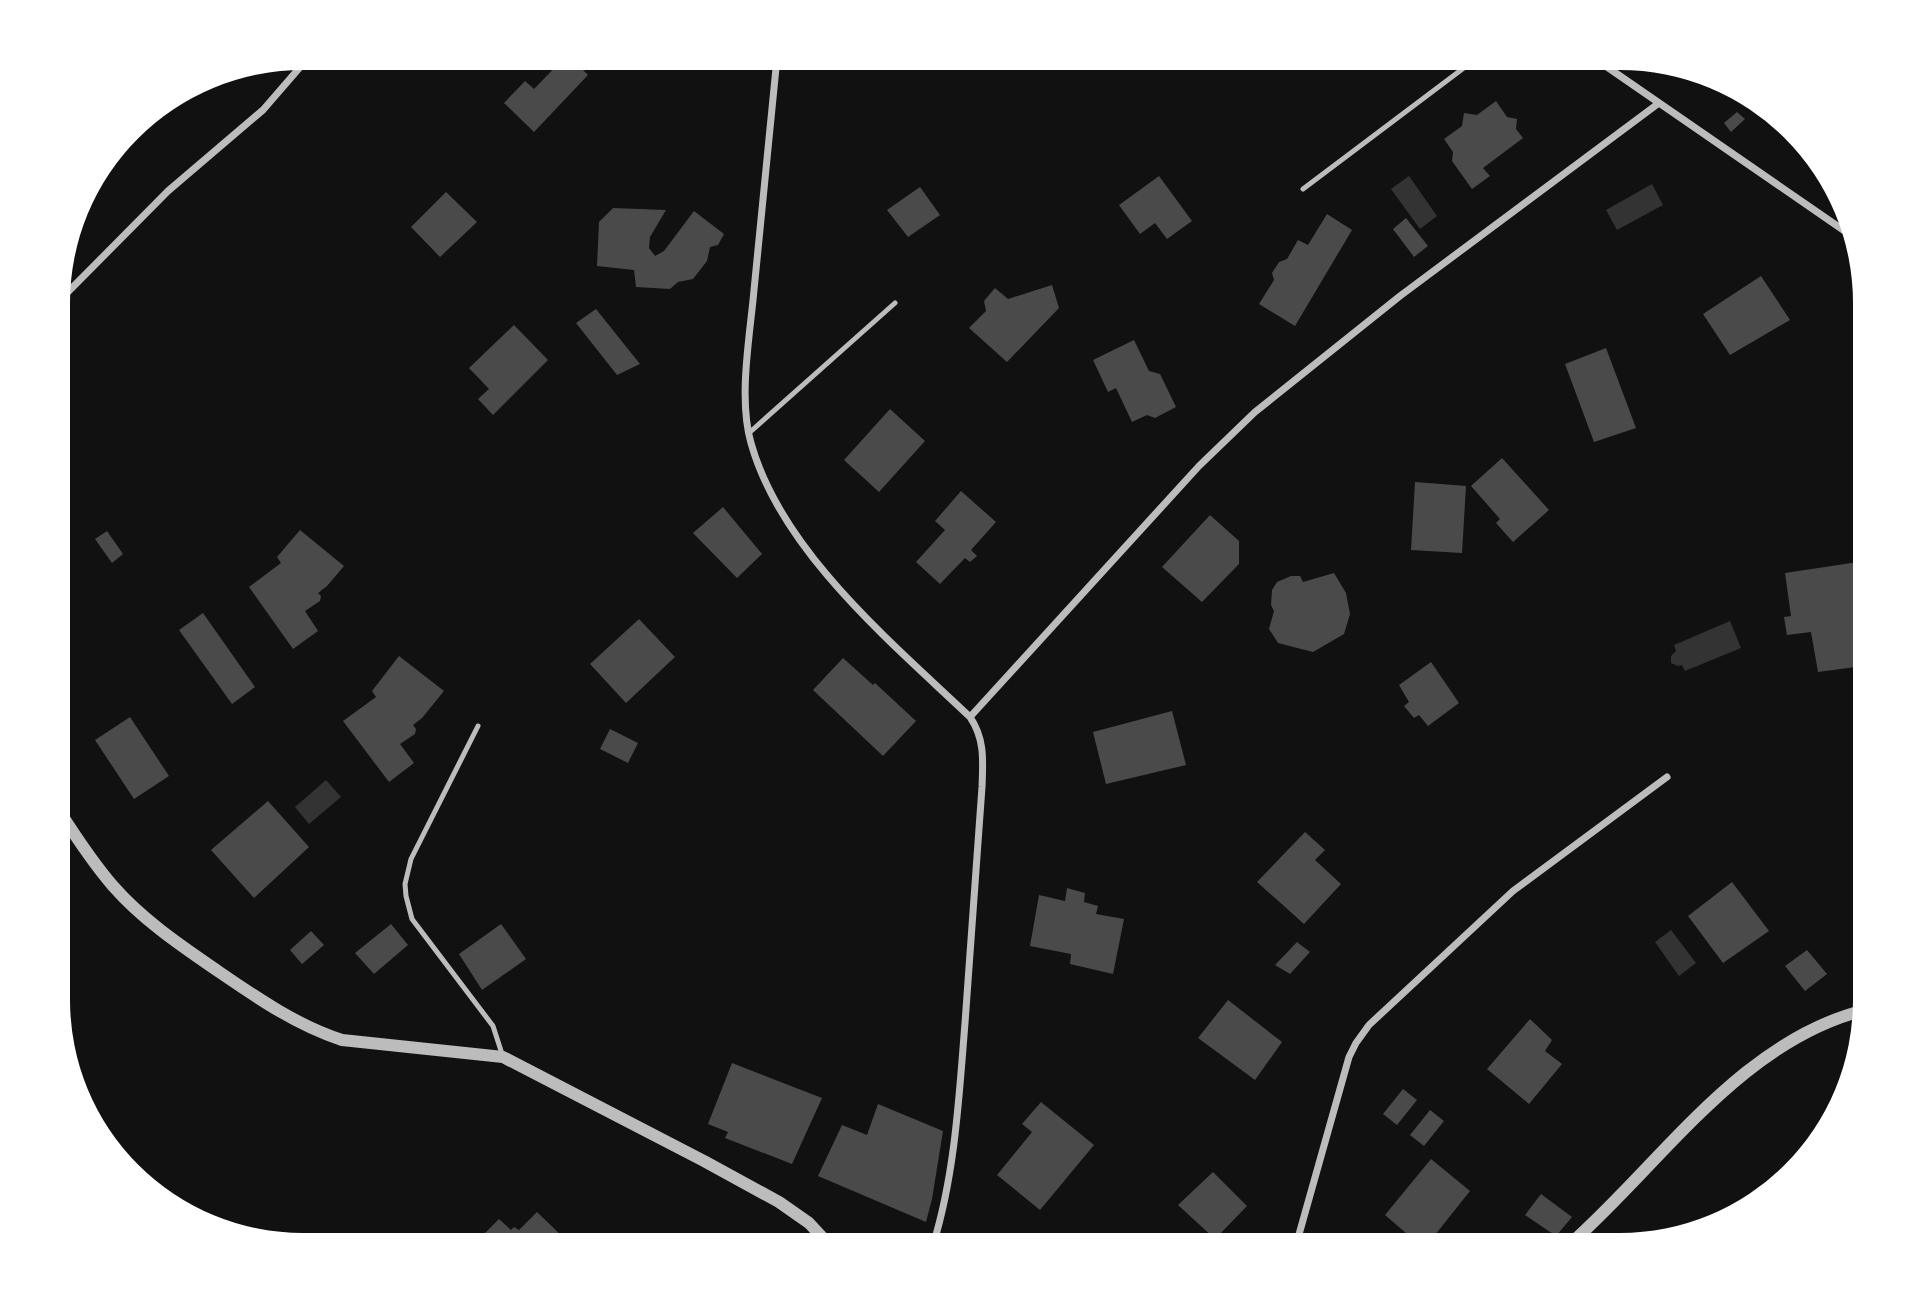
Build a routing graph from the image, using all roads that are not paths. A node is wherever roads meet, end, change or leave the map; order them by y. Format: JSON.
{"nodes":[{"id":1,"x":297,"y":70,"type":"edge"},
{"id":2,"x":776,"y":70,"type":"edge"},
{"id":3,"x":1460,"y":70,"type":"edge"},
{"id":4,"x":1611,"y":70,"type":"edge"},
{"id":5,"x":1659,"y":103,"type":"junction"},
{"id":6,"x":1303,"y":189,"type":"dead end"},
{"id":7,"x":1841,"y":229,"type":"edge"},
{"id":8,"x":71,"y":289,"type":"edge"},
{"id":9,"x":895,"y":303,"type":"dead end"},
{"id":10,"x":749,"y":433,"type":"junction"},
{"id":11,"x":970,"y":717,"type":"junction"},
{"id":12,"x":478,"y":726,"type":"dead end"},
{"id":13,"x":1667,"y":777,"type":"dead end"},
{"id":14,"x":70,"y":826,"type":"edge"},
{"id":15,"x":1853,"y":1014,"type":"edge"},
{"id":16,"x":503,"y":1057,"type":"junction"},
{"id":17,"x":818,"y":1233,"type":"edge"},
{"id":18,"x":936,"y":1233,"type":"edge"},
{"id":19,"x":1299,"y":1233,"type":"edge"},
{"id":20,"x":1582,"y":1233,"type":"edge"}],
"edges":[{"from":1,"to":8,"type":"street"},
{"from":2,"to":10,"type":"street"},
{"from":3,"to":6,"type":"lane"},
{"from":4,"to":5,"type":"street"},
{"from":5,"to":7,"type":"street"},
{"from":5,"to":11,"type":"street"},
{"from":9,"to":10,"type":"lane"},
{"from":10,"to":11,"type":"street"},
{"from":11,"to":18,"type":"street"},
{"from":12,"to":16,"type":"lane"},
{"from":13,"to":19,"type":"street"},
{"from":14,"to":16,"type":"street"},
{"from":15,"to":20,"type":"street"},
{"from":16,"to":17,"type":"street"}]}
